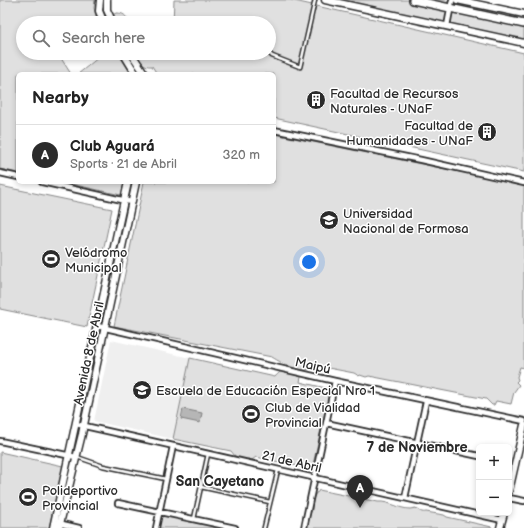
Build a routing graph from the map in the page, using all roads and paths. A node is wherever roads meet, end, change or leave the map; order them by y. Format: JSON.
{"nodes":[{"id":1,"x":100,"y":0,"type":"edge"},
{"id":2,"x":107,"y":0,"type":"edge"},
{"id":3,"x":315,"y":0,"type":"edge"},
{"id":4,"x":325,"y":0,"type":"edge"},
{"id":5,"x":413,"y":0,"type":"edge"},
{"id":6,"x":452,"y":0,"type":"edge"},
{"id":7,"x":456,"y":0,"type":"edge"},
{"id":8,"x":450,"y":8,"type":"junction"},
{"id":9,"x":524,"y":14,"type":"edge"},
{"id":10,"x":101,"y":16,"type":"edge"},
{"id":11,"x":110,"y":16,"type":"edge"},
{"id":12,"x":524,"y":24,"type":"edge"},
{"id":13,"x":447,"y":26,"type":"junction"},
{"id":14,"x":524,"y":43,"type":"edge"},
{"id":15,"x":276,"y":58,"type":"edge"},
{"id":16,"x":127,"y":60,"type":"edge"},
{"id":17,"x":136,"y":60,"type":"edge"},
{"id":18,"x":135,"y":72,"type":"edge"},
{"id":19,"x":144,"y":72,"type":"edge"},
{"id":20,"x":276,"y":130,"type":"edge"},
{"id":21,"x":0,"y":173,"type":"edge"},
{"id":22,"x":16,"y":177,"type":"edge"},
{"id":23,"x":524,"y":183,"type":"edge"},
{"id":24,"x":51,"y":184,"type":"edge"},
{"id":25,"x":128,"y":184,"type":"edge"},
{"id":26,"x":136,"y":184,"type":"edge"},
{"id":27,"x":124,"y":200,"type":"junction"},
{"id":28,"x":131,"y":202,"type":"junction"},
{"id":29,"x":97,"y":326,"type":"junction"},
{"id":30,"x":105,"y":328,"type":"junction"},
{"id":31,"x":335,"y":381,"type":"junction"},
{"id":32,"x":426,"y":401,"type":"junction"},
{"id":33,"x":524,"y":421,"type":"edge"},
{"id":34,"x":326,"y":423,"type":"junction"},
{"id":35,"x":76,"y":424,"type":"junction"},
{"id":36,"x":524,"y":425,"type":"edge"},
{"id":37,"x":83,"y":426,"type":"junction"},
{"id":38,"x":0,"y":441,"type":"edge"},
{"id":39,"x":417,"y":443,"type":"junction"},
{"id":40,"x":173,"y":446,"type":"junction"},
{"id":41,"x":209,"y":454,"type":"junction"},
{"id":42,"x":476,"y":455,"type":"edge"},
{"id":43,"x":73,"y":456,"type":"junction"},
{"id":44,"x":512,"y":463,"type":"edge"},
{"id":45,"x":278,"y":470,"type":"junction"},
{"id":46,"x":314,"y":478,"type":"junction"},
{"id":47,"x":166,"y":479,"type":"junction"},
{"id":48,"x":201,"y":487,"type":"junction"},
{"id":49,"x":405,"y":498,"type":"junction"},
{"id":50,"x":512,"y":499,"type":"edge"},
{"id":51,"x":524,"y":501,"type":"edge"},
{"id":52,"x":270,"y":502,"type":"junction"},
{"id":53,"x":118,"y":503,"type":"dead end"},
{"id":54,"x":159,"y":511,"type":"junction"},
{"id":55,"x":503,"y":516,"type":"edge"},
{"id":56,"x":194,"y":519,"type":"junction"},
{"id":57,"x":502,"y":520,"type":"junction"},
{"id":58,"x":57,"y":525,"type":"edge"},
{"id":59,"x":79,"y":528,"type":"edge"},
{"id":60,"x":156,"y":528,"type":"edge"},
{"id":61,"x":235,"y":528,"type":"edge"},
{"id":62,"x":264,"y":528,"type":"edge"},
{"id":63,"x":304,"y":528,"type":"edge"},
{"id":64,"x":500,"y":528,"type":"edge"}],
"edges":[{"from":1,"to":10,"type":"main road"},
{"from":2,"to":11,"type":"main road"},
{"from":3,"to":15,"type":"lane"},
{"from":4,"to":13,"type":"main road"},
{"from":5,"to":8,"type":"main road"},
{"from":6,"to":8,"type":"street"},
{"from":7,"to":9,"type":"main road"},
{"from":8,"to":12,"type":"main road"},
{"from":8,"to":13,"type":"street"},
{"from":13,"to":14,"type":"main road"},
{"from":16,"to":18,"type":"main road"},
{"from":17,"to":19,"type":"main road"},
{"from":20,"to":23,"type":"street"},
{"from":21,"to":22,"type":"street"},
{"from":24,"to":27,"type":"street"},
{"from":25,"to":27,"type":"main road","name":"Avenida 8 de Abril"},
{"from":26,"to":28,"type":"main road","name":"Avenida 8 de Abril"},
{"from":27,"to":28,"type":"street"},
{"from":27,"to":29,"type":"main road","name":"Avenida 8 de Abril"},
{"from":28,"to":30,"type":"main road","name":"Avenida 8 de Abril"},
{"from":29,"to":30,"type":"street","name":"Maipú"},
{"from":29,"to":35,"type":"main road","name":"Avenida 8 de Abril"},
{"from":30,"to":31,"type":"street","name":"Maipú"},
{"from":30,"to":37,"type":"main road","name":"Avenida 8 de Abril"},
{"from":31,"to":32,"type":"street","name":"Maipú"},
{"from":31,"to":34,"type":"street"},
{"from":32,"to":33,"type":"street","name":"Maipú"},
{"from":32,"to":39,"type":"street"},
{"from":34,"to":39,"type":"street"},
{"from":34,"to":46,"type":"street"},
{"from":35,"to":37,"type":"street","name":"21 de Abril"},
{"from":35,"to":43,"type":"main road","name":"Avenida 8 de Abril"},
{"from":36,"to":44,"type":"main road"},
{"from":37,"to":40,"type":"street","name":"21 de Abril"},
{"from":37,"to":43,"type":"main road","name":"Avenida 8 de Abril"},
{"from":38,"to":43,"type":"street"},
{"from":39,"to":42,"type":"street"},
{"from":39,"to":49,"type":"street"},
{"from":40,"to":41,"type":"street","name":"21 de Abril"},
{"from":40,"to":47,"type":"street"},
{"from":41,"to":45,"type":"street","name":"21 de Abril"},
{"from":41,"to":48,"type":"lane"},
{"from":43,"to":47,"type":"lane"},
{"from":43,"to":58,"type":"main road","name":"Avenida 8 de Abril"},
{"from":45,"to":46,"type":"street","name":"21 de Abril"},
{"from":45,"to":52,"type":"lane"},
{"from":46,"to":49,"type":"street","name":"21 de Abril"},
{"from":46,"to":63,"type":"street"},
{"from":47,"to":54,"type":"street"},
{"from":48,"to":52,"type":"lane"},
{"from":48,"to":56,"type":"lane"},
{"from":49,"to":57,"type":"street","name":"21 de Abril"},
{"from":50,"to":51,"type":"street"},
{"from":52,"to":62,"type":"lane"},
{"from":53,"to":54,"type":"street"},
{"from":54,"to":56,"type":"street"},
{"from":54,"to":60,"type":"street"},
{"from":55,"to":57,"type":"main road"},
{"from":56,"to":61,"type":"street"},
{"from":57,"to":64,"type":"main road"},
{"from":58,"to":59,"type":"street"}]}
